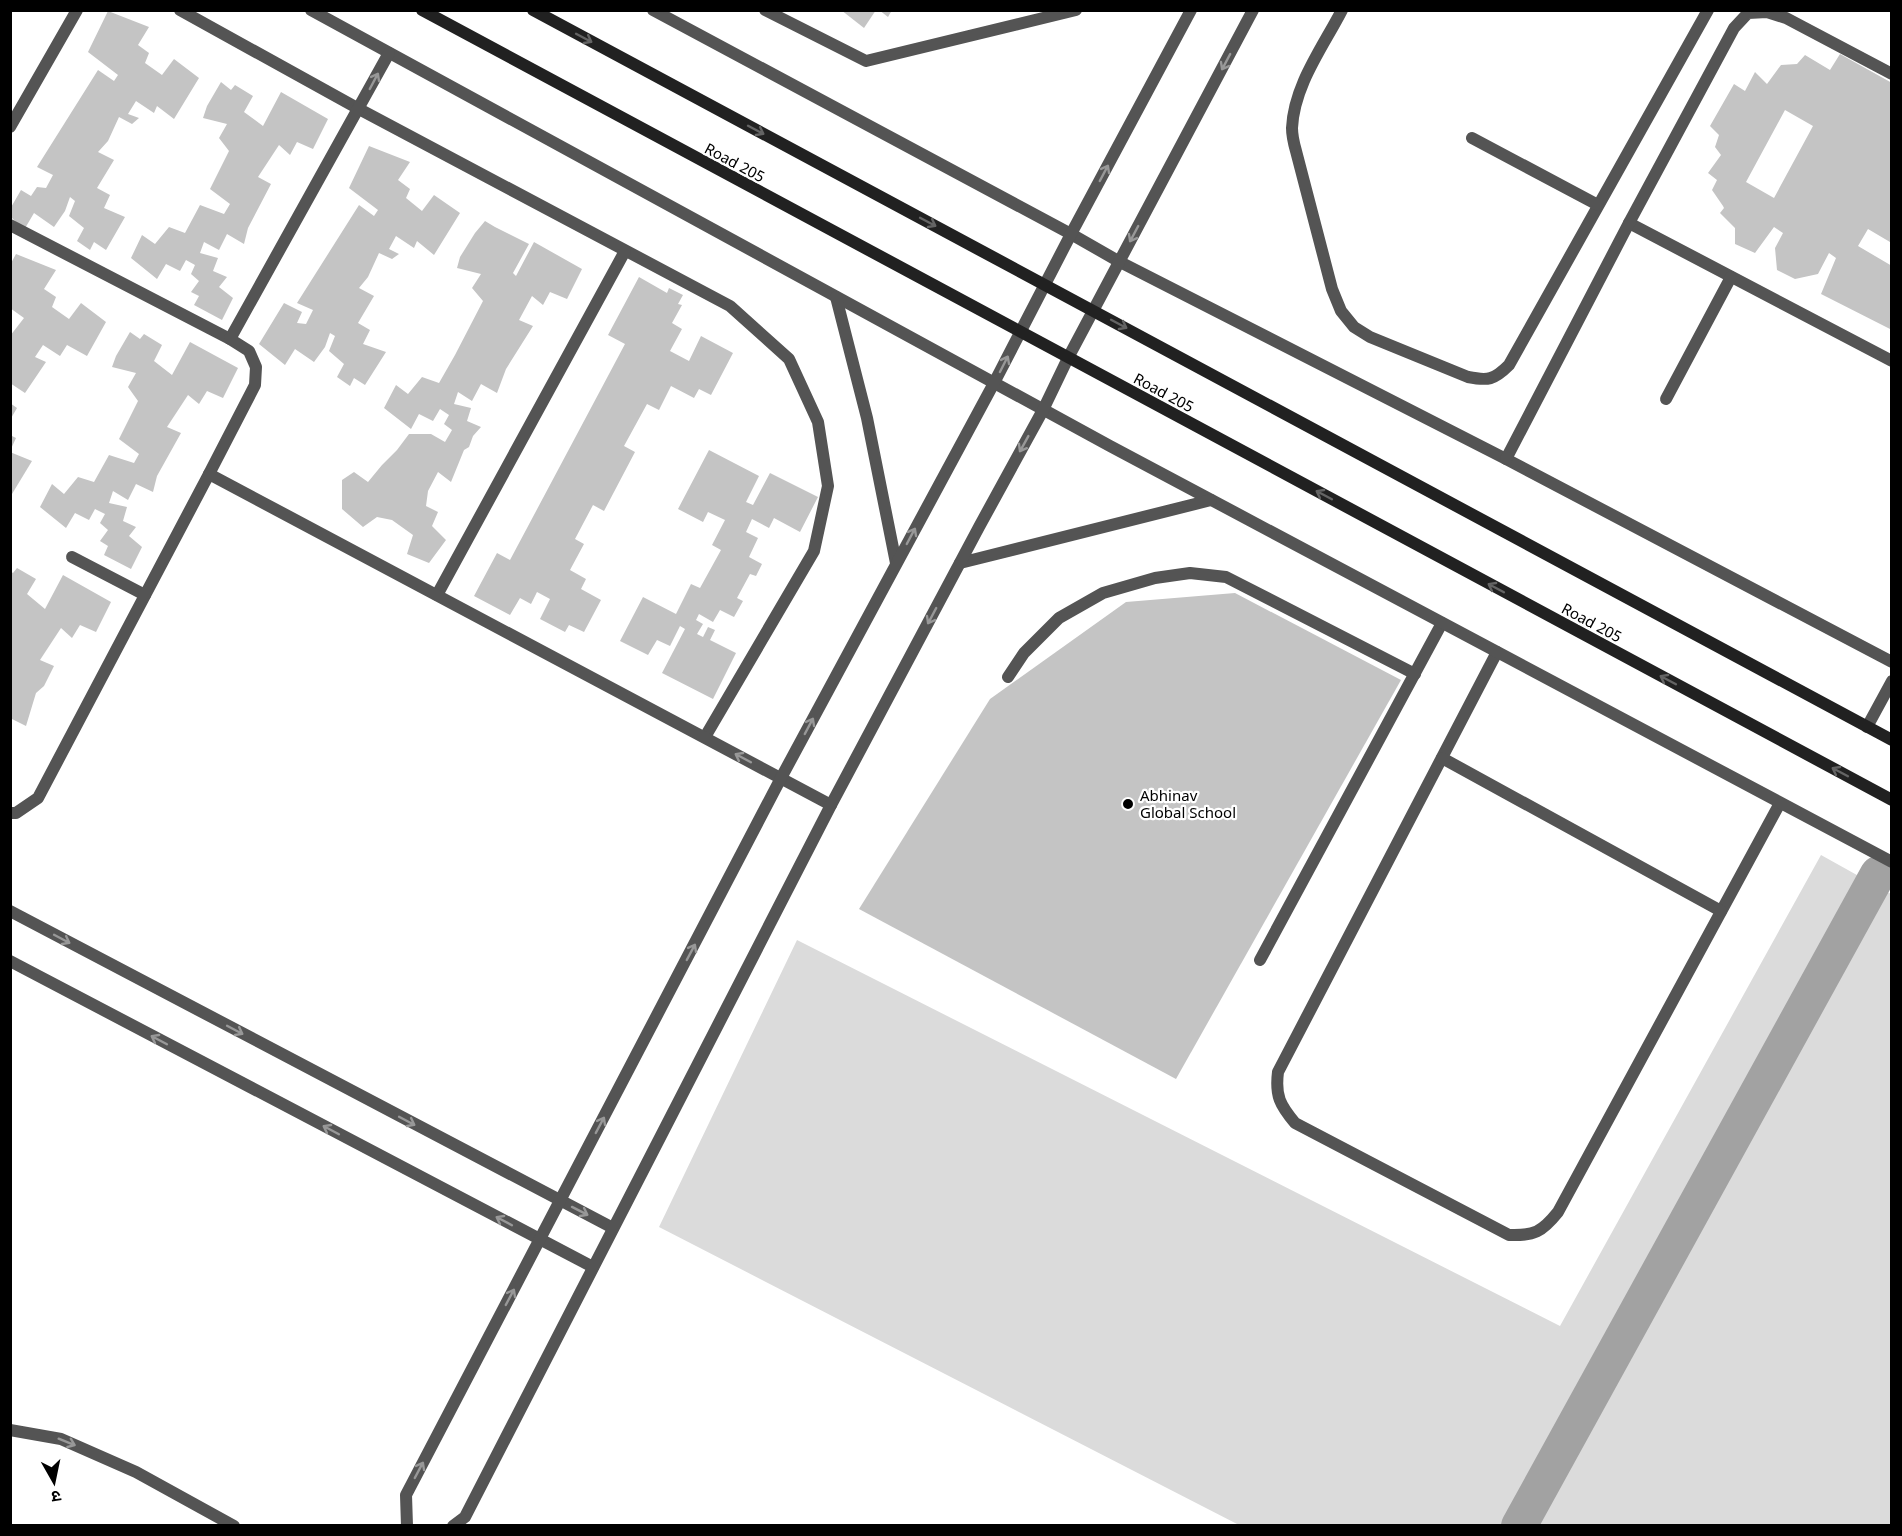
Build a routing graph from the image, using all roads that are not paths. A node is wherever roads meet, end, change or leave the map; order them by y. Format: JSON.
{"nodes":[{"id":1,"x":77,"y":10,"type":"edge"},
{"id":2,"x":180,"y":10,"type":"edge"},
{"id":3,"x":311,"y":10,"type":"edge"},
{"id":4,"x":422,"y":10,"type":"edge"},
{"id":5,"x":533,"y":10,"type":"edge"},
{"id":6,"x":653,"y":10,"type":"edge"},
{"id":7,"x":765,"y":10,"type":"edge"},
{"id":8,"x":1076,"y":10,"type":"edge"},
{"id":9,"x":1191,"y":10,"type":"edge"},
{"id":10,"x":1253,"y":10,"type":"edge"},
{"id":11,"x":1342,"y":10,"type":"edge"},
{"id":12,"x":1708,"y":10,"type":"edge"},
{"id":13,"x":389,"y":53,"type":"junction"},
{"id":14,"x":1892,"y":74,"type":"edge"},
{"id":15,"x":359,"y":109,"type":"junction"},
{"id":16,"x":10,"y":127,"type":"edge"},
{"id":17,"x":1472,"y":138,"type":"dead end"},
{"id":18,"x":1598,"y":206,"type":"junction"},
{"id":19,"x":1629,"y":223,"type":"junction"},
{"id":20,"x":10,"y":225,"type":"edge"},
{"id":21,"x":1071,"y":234,"type":"junction"},
{"id":22,"x":625,"y":251,"type":"junction"},
{"id":23,"x":1120,"y":262,"type":"junction"},
{"id":24,"x":1731,"y":276,"type":"junction"},
{"id":25,"x":1045,"y":285,"type":"junction"},
{"id":26,"x":836,"y":297,"type":"junction"},
{"id":27,"x":1094,"y":310,"type":"junction"},
{"id":28,"x":1020,"y":333,"type":"junction"},
{"id":29,"x":230,"y":339,"type":"junction"},
{"id":30,"x":1068,"y":358,"type":"junction"},
{"id":31,"x":1892,"y":361,"type":"edge"},
{"id":32,"x":994,"y":383,"type":"junction"},
{"id":33,"x":1666,"y":399,"type":"dead end"},
{"id":34,"x":1043,"y":410,"type":"junction"},
{"id":35,"x":1506,"y":459,"type":"junction"},
{"id":36,"x":209,"y":474,"type":"junction"},
{"id":37,"x":1211,"y":500,"type":"junction"},
{"id":38,"x":72,"y":557,"type":"dead end"},
{"id":39,"x":896,"y":563,"type":"junction"},
{"id":40,"x":960,"y":563,"type":"junction"},
{"id":41,"x":145,"y":595,"type":"junction"},
{"id":42,"x":437,"y":595,"type":"junction"},
{"id":43,"x":1442,"y":623,"type":"junction"},
{"id":44,"x":1497,"y":652,"type":"junction"},
{"id":45,"x":1892,"y":662,"type":"edge"},
{"id":46,"x":1415,"y":674,"type":"junction"},
{"id":47,"x":1008,"y":677,"type":"dead end"},
{"id":48,"x":1892,"y":681,"type":"edge"},
{"id":49,"x":1867,"y":727,"type":"junction"},
{"id":50,"x":705,"y":737,"type":"junction"},
{"id":51,"x":1892,"y":740,"type":"edge"},
{"id":52,"x":1442,"y":758,"type":"junction"},
{"id":53,"x":782,"y":778,"type":"junction"},
{"id":54,"x":1892,"y":800,"type":"edge"},
{"id":55,"x":1780,"y":803,"type":"junction"},
{"id":56,"x":831,"y":805,"type":"junction"},
{"id":57,"x":10,"y":813,"type":"edge"},
{"id":58,"x":1892,"y":862,"type":"edge"},
{"id":59,"x":1721,"y":911,"type":"junction"},
{"id":60,"x":10,"y":912,"type":"edge"},
{"id":61,"x":1260,"y":960,"type":"dead end"},
{"id":62,"x":10,"y":962,"type":"edge"},
{"id":63,"x":560,"y":1201,"type":"junction"},
{"id":64,"x":613,"y":1228,"type":"junction"},
{"id":65,"x":540,"y":1240,"type":"junction"},
{"id":66,"x":593,"y":1267,"type":"junction"},
{"id":67,"x":10,"y":1430,"type":"edge"},
{"id":68,"x":234,"y":1526,"type":"edge"},
{"id":69,"x":407,"y":1526,"type":"edge"},
{"id":70,"x":453,"y":1526,"type":"edge"}],
"edges":[{"from":1,"to":16,"type":"street"},
{"from":2,"to":15,"type":"street"},
{"from":3,"to":13,"type":"street"},
{"from":4,"to":28,"type":"main road","name":"Road 205"},
{"from":5,"to":25,"type":"main road","one_way":true},
{"from":6,"to":21,"type":"street"},
{"from":7,"to":8,"type":"street"},
{"from":21,"to":9,"type":"street","one_way":true},
{"from":10,"to":23,"type":"street","one_way":true},
{"from":11,"to":18,"type":"street"},
{"from":12,"to":18,"type":"street"},
{"from":15,"to":13,"type":"street","one_way":true},
{"from":13,"to":26,"type":"street"},
{"from":14,"to":19,"type":"street"},
{"from":15,"to":22,"type":"street"},
{"from":15,"to":29,"type":"street"},
{"from":17,"to":18,"type":"street"},
{"from":19,"to":24,"type":"street"},
{"from":19,"to":35,"type":"street"},
{"from":20,"to":29,"type":"street"},
{"from":21,"to":23,"type":"street"},
{"from":21,"to":25,"type":"street"},
{"from":22,"to":42,"type":"street"},
{"from":22,"to":50,"type":"street"},
{"from":23,"to":27,"type":"street"},
{"from":23,"to":35,"type":"street"},
{"from":24,"to":31,"type":"street"},
{"from":24,"to":33,"type":"street"},
{"from":25,"to":27,"type":"main road"},
{"from":25,"to":28,"type":"street"},
{"from":26,"to":32,"type":"street"},
{"from":26,"to":39,"type":"street"},
{"from":27,"to":30,"type":"street"},
{"from":27,"to":49,"type":"main road","one_way":true},
{"from":28,"to":30,"type":"main road","name":"Road 205"},
{"from":32,"to":28,"type":"street","one_way":true},
{"from":29,"to":36,"type":"street"},
{"from":30,"to":34,"type":"street"},
{"from":54,"to":30,"type":"main road","name":"Road 205","one_way":true},
{"from":32,"to":34,"type":"street"},
{"from":39,"to":32,"type":"street","one_way":true},
{"from":34,"to":37,"type":"street"},
{"from":34,"to":40,"type":"street","one_way":true},
{"from":35,"to":45,"type":"street"},
{"from":36,"to":41,"type":"street"},
{"from":36,"to":42,"type":"street"},
{"from":37,"to":40,"type":"street"},
{"from":37,"to":43,"type":"street"},
{"from":38,"to":41,"type":"street"},
{"from":53,"to":39,"type":"street","one_way":true},
{"from":40,"to":56,"type":"street","one_way":true},
{"from":41,"to":57,"type":"street"},
{"from":42,"to":50,"type":"street"},
{"from":43,"to":44,"type":"street"},
{"from":43,"to":46,"type":"street"},
{"from":44,"to":52,"type":"street"},
{"from":44,"to":55,"type":"street"},
{"from":46,"to":47,"type":"street"},
{"from":46,"to":61,"type":"street"},
{"from":48,"to":49,"type":"street"},
{"from":49,"to":51,"type":"main road"},
{"from":53,"to":50,"type":"street","one_way":true},
{"from":52,"to":59,"type":"street"},
{"from":52,"to":59,"type":"street"},
{"from":53,"to":56,"type":"street"},
{"from":63,"to":53,"type":"street","one_way":true},
{"from":55,"to":58,"type":"street"},
{"from":55,"to":59,"type":"street"},
{"from":56,"to":64,"type":"street"},
{"from":60,"to":63,"type":"street","one_way":true},
{"from":65,"to":62,"type":"street","one_way":true},
{"from":63,"to":64,"type":"street","one_way":true},
{"from":63,"to":65,"type":"street"},
{"from":64,"to":66,"type":"street"},
{"from":65,"to":66,"type":"street"},
{"from":69,"to":65,"type":"street","one_way":true},
{"from":66,"to":70,"type":"street"},
{"from":67,"to":68,"type":"street","one_way":true}]}
